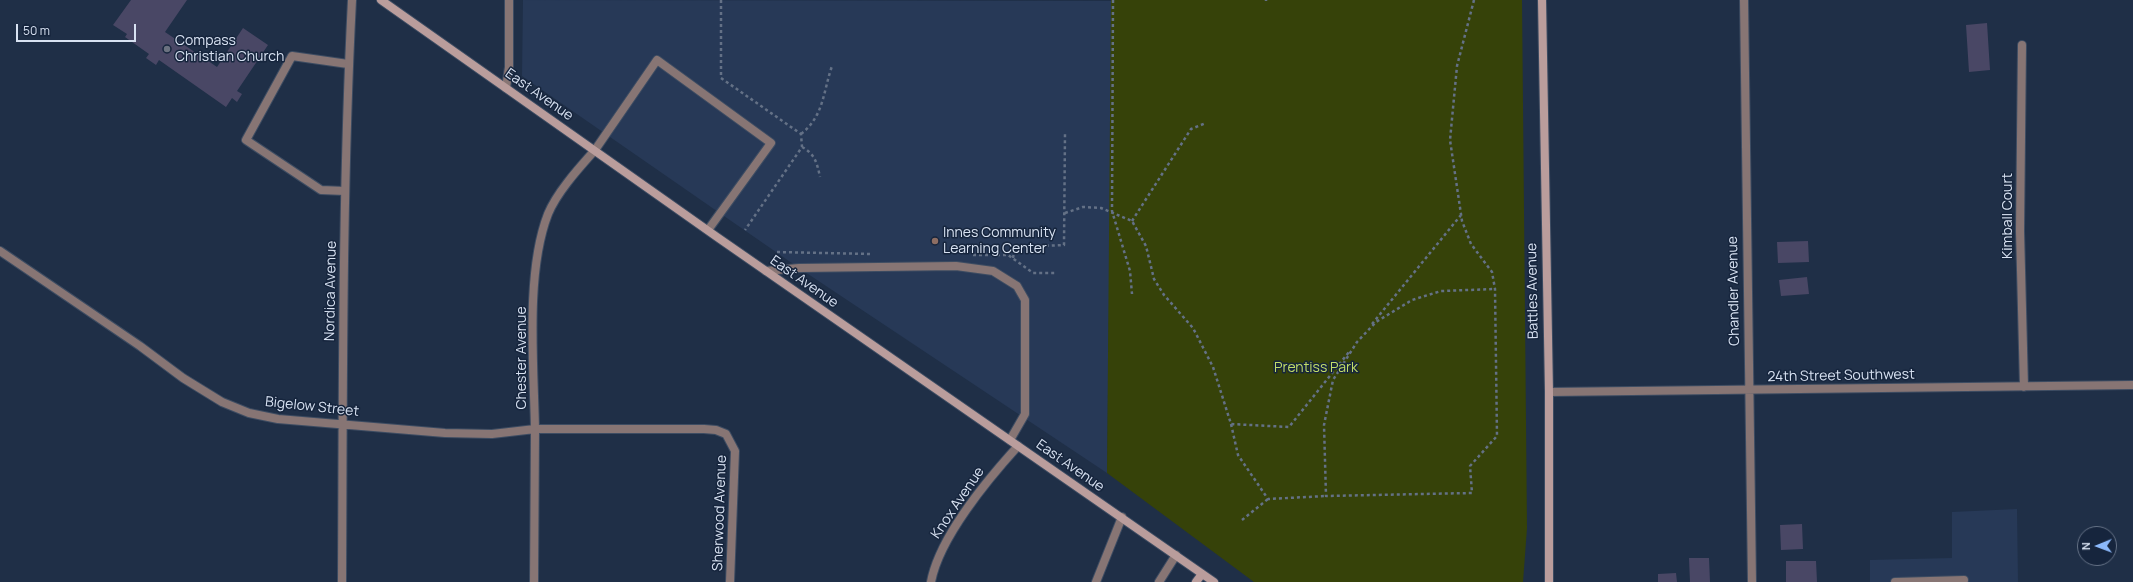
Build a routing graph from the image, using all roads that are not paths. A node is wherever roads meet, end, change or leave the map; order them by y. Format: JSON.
{"nodes":[{"id":1,"x":352,"y":0,"type":"edge"},
{"id":2,"x":381,"y":0,"type":"edge"},
{"id":3,"x":509,"y":0,"type":"edge"},
{"id":4,"x":1542,"y":0,"type":"edge"},
{"id":5,"x":1744,"y":0,"type":"edge"},
{"id":6,"x":2022,"y":45,"type":"dead end"},
{"id":7,"x":348,"y":64,"type":"junction"},
{"id":8,"x":506,"y":88,"type":"junction"},
{"id":9,"x":595,"y":150,"type":"junction"},
{"id":10,"x":345,"y":191,"type":"junction"},
{"id":11,"x":708,"y":230,"type":"junction"},
{"id":12,"x":0,"y":250,"type":"edge"},
{"id":13,"x":766,"y":271,"type":"junction"},
{"id":14,"x":2133,"y":385,"type":"edge"},
{"id":15,"x":2024,"y":386,"type":"junction"},
{"id":16,"x":1748,"y":390,"type":"junction"},
{"id":17,"x":1548,"y":392,"type":"junction"},
{"id":18,"x":342,"y":424,"type":"junction"},
{"id":19,"x":535,"y":429,"type":"junction"},
{"id":20,"x":669,"y":429,"type":"joint"},
{"id":21,"x":1010,"y":440,"type":"junction"},
{"id":22,"x":1018,"y":446,"type":"junction"},
{"id":23,"x":1122,"y":517,"type":"junction"},
{"id":24,"x":1176,"y":555,"type":"junction"},
{"id":25,"x":1202,"y":574,"type":"junction"},
{"id":26,"x":1964,"y":580,"type":"dead end"},
{"id":27,"x":342,"y":582,"type":"edge"},
{"id":28,"x":534,"y":582,"type":"edge"},
{"id":29,"x":730,"y":582,"type":"edge"},
{"id":30,"x":931,"y":582,"type":"edge"},
{"id":31,"x":1096,"y":582,"type":"edge"},
{"id":32,"x":1159,"y":582,"type":"edge"},
{"id":33,"x":1196,"y":582,"type":"edge"},
{"id":34,"x":1214,"y":582,"type":"edge"},
{"id":35,"x":1549,"y":582,"type":"edge"},
{"id":36,"x":1752,"y":582,"type":"edge"},
{"id":37,"x":1895,"y":582,"type":"edge"}],
"edges":[{"from":1,"to":7,"type":"street","name":"Nordica Avenue"},
{"from":2,"to":8,"type":"main road","name":"East Avenue"},
{"from":3,"to":8,"type":"street"},
{"from":4,"to":17,"type":"main road","name":"Battles Avenue"},
{"from":5,"to":16,"type":"street","name":"Chandler Avenue"},
{"from":6,"to":15,"type":"street","name":"Kimball Court"},
{"from":7,"to":10,"type":"street","name":"Nordica Avenue"},
{"from":7,"to":10,"type":"street"},
{"from":8,"to":9,"type":"main road","name":"East Avenue"},
{"from":9,"to":11,"type":"main road","name":"East Avenue"},
{"from":9,"to":11,"type":"street","name":"Chester Avenue"},
{"from":9,"to":19,"type":"street","name":"Chester Avenue"},
{"from":10,"to":18,"type":"street","name":"Nordica Avenue"},
{"from":11,"to":13,"type":"main road","name":"East Avenue"},
{"from":12,"to":18,"type":"street","name":"Bigelow Street"},
{"from":13,"to":21,"type":"main road","name":"East Avenue"},
{"from":13,"to":21,"type":"street"},
{"from":14,"to":15,"type":"street","name":"24th Street Southwest"},
{"from":15,"to":16,"type":"street","name":"24th Street Southwest"},
{"from":16,"to":17,"type":"street","name":"24th Street Southwest"},
{"from":16,"to":36,"type":"street","name":"Chandler Avenue"},
{"from":17,"to":35,"type":"main road","name":"Battles Avenue"},
{"from":18,"to":19,"type":"street","name":"Bigelow Street"},
{"from":18,"to":27,"type":"street","name":"Nordica Avenue"},
{"from":19,"to":20,"type":"street","name":"Bigelow Street"},
{"from":19,"to":28,"type":"street","name":"Chester Avenue"},
{"from":20,"to":29,"type":"street","name":"Sherwood Avenue"},
{"from":21,"to":22,"type":"main road","name":"East Avenue"},
{"from":22,"to":23,"type":"main road","name":"East Avenue"},
{"from":22,"to":30,"type":"street","name":"Knox Avenue"},
{"from":23,"to":24,"type":"main road","name":"East Avenue"},
{"from":23,"to":31,"type":"street"},
{"from":24,"to":25,"type":"main road","name":"East Avenue"},
{"from":24,"to":32,"type":"street"},
{"from":25,"to":33,"type":"main road"},
{"from":25,"to":34,"type":"main road","name":"East Avenue"},
{"from":26,"to":37,"type":"street"}]}
